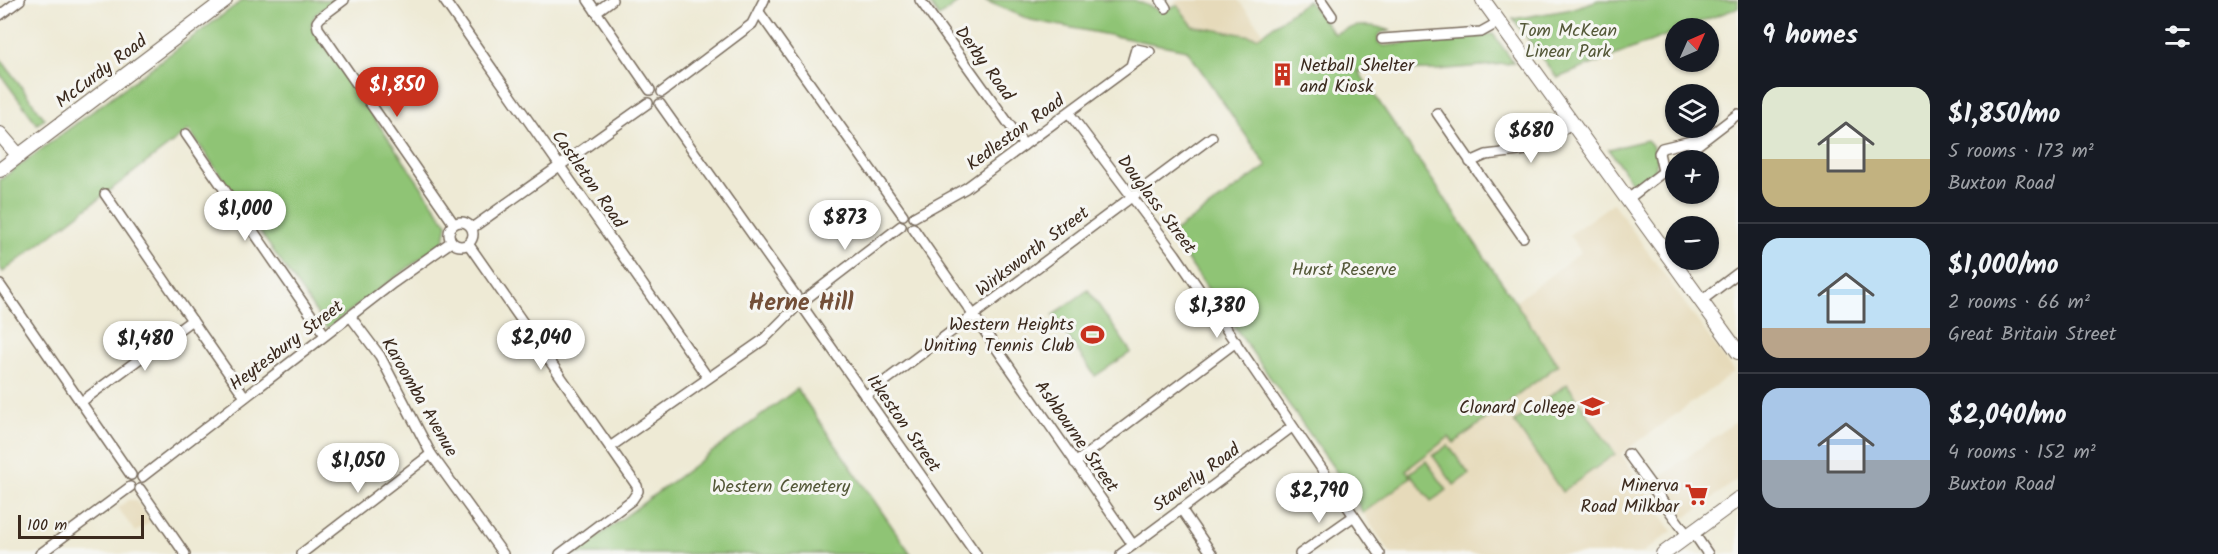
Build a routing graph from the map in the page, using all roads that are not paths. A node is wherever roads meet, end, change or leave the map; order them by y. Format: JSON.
{"nodes":[{"id":1,"x":20,"y":0,"type":"edge"},
{"id":2,"x":225,"y":0,"type":"edge"},
{"id":3,"x":344,"y":0,"type":"edge"},
{"id":4,"x":444,"y":0,"type":"edge"},
{"id":5,"x":588,"y":0,"type":"edge"},
{"id":6,"x":612,"y":0,"type":"edge"},
{"id":7,"x":764,"y":0,"type":"edge"},
{"id":8,"x":920,"y":0,"type":"edge"},
{"id":9,"x":1321,"y":0,"type":"edge"},
{"id":10,"x":1483,"y":0,"type":"edge"},
{"id":11,"x":596,"y":12,"type":"junction"},
{"id":12,"x":759,"y":12,"type":"junction"},
{"id":13,"x":0,"y":15,"type":"edge"},
{"id":14,"x":1332,"y":16,"type":"dead end"},
{"id":15,"x":1499,"y":22,"type":"junction"},
{"id":16,"x":1382,"y":39,"type":"dead end"},
{"id":17,"x":1131,"y":66,"type":"dead end"},
{"id":18,"x":650,"y":90,"type":"junction"},
{"id":19,"x":663,"y":92,"type":"junction"},
{"id":20,"x":648,"y":103,"type":"junction"},
{"id":21,"x":660,"y":104,"type":"junction"},
{"id":22,"x":1069,"y":113,"type":"junction"},
{"id":23,"x":1437,"y":114,"type":"dead end"},
{"id":24,"x":1738,"y":114,"type":"edge"},
{"id":25,"x":1572,"y":123,"type":"junction"},
{"id":26,"x":1719,"y":129,"type":"edge"},
{"id":27,"x":0,"y":134,"type":"edge"},
{"id":28,"x":186,"y":134,"type":"dead end"},
{"id":29,"x":1212,"y":137,"type":"dead end"},
{"id":30,"x":1705,"y":138,"type":"edge"},
{"id":31,"x":1708,"y":138,"type":"edge"},
{"id":32,"x":1024,"y":145,"type":"junction"},
{"id":33,"x":1692,"y":150,"type":"edge"},
{"id":34,"x":19,"y":156,"type":"junction"},
{"id":35,"x":1470,"y":162,"type":"junction"},
{"id":36,"x":560,"y":165,"type":"junction"},
{"id":37,"x":0,"y":170,"type":"edge"},
{"id":38,"x":1664,"y":171,"type":"joint"},
{"id":39,"x":105,"y":194,"type":"dead end"},
{"id":40,"x":1132,"y":196,"type":"junction"},
{"id":41,"x":1628,"y":199,"type":"junction"},
{"id":42,"x":903,"y":215,"type":"junction"},
{"id":43,"x":913,"y":223,"type":"junction"},
{"id":44,"x":454,"y":224,"type":"junction"},
{"id":45,"x":901,"y":226,"type":"junction"},
{"id":46,"x":472,"y":228,"type":"junction"},
{"id":47,"x":1523,"y":237,"type":"dead end"},
{"id":48,"x":451,"y":242,"type":"junction"},
{"id":49,"x":469,"y":244,"type":"junction"},
{"id":50,"x":1738,"y":273,"type":"edge"},
{"id":51,"x":0,"y":285,"type":"edge"},
{"id":52,"x":796,"y":296,"type":"junction"},
{"id":53,"x":807,"y":298,"type":"junction"},
{"id":54,"x":1701,"y":301,"type":"junction"},
{"id":55,"x":794,"y":309,"type":"junction"},
{"id":56,"x":805,"y":310,"type":"junction"},
{"id":57,"x":350,"y":316,"type":"junction"},
{"id":58,"x":972,"y":316,"type":"junction"},
{"id":59,"x":192,"y":320,"type":"junction"},
{"id":60,"x":325,"y":336,"type":"junction"},
{"id":61,"x":1236,"y":342,"type":"junction"},
{"id":62,"x":1738,"y":352,"type":"edge"},
{"id":63,"x":708,"y":378,"type":"junction"},
{"id":64,"x":865,"y":396,"type":"junction"},
{"id":65,"x":245,"y":397,"type":"junction"},
{"id":66,"x":81,"y":402,"type":"junction"},
{"id":67,"x":1292,"y":427,"type":"junction"},
{"id":68,"x":610,"y":447,"type":"junction"},
{"id":69,"x":431,"y":454,"type":"junction"},
{"id":70,"x":1628,"y":454,"type":"dead end"},
{"id":71,"x":1075,"y":463,"type":"junction"},
{"id":72,"x":131,"y":475,"type":"junction"},
{"id":73,"x":142,"y":477,"type":"junction"},
{"id":74,"x":130,"y":487,"type":"junction"},
{"id":75,"x":140,"y":489,"type":"junction"},
{"id":76,"x":1738,"y":500,"type":"edge"},
{"id":77,"x":1181,"y":509,"type":"junction"},
{"id":78,"x":1354,"y":516,"type":"junction"},
{"id":79,"x":1690,"y":534,"type":"junction"},
{"id":80,"x":1133,"y":545,"type":"junction"},
{"id":81,"x":40,"y":554,"type":"edge"},
{"id":82,"x":185,"y":554,"type":"edge"},
{"id":83,"x":301,"y":554,"type":"edge"},
{"id":84,"x":503,"y":554,"type":"edge"},
{"id":85,"x":560,"y":554,"type":"edge"},
{"id":86,"x":976,"y":554,"type":"edge"},
{"id":87,"x":1121,"y":554,"type":"edge"},
{"id":88,"x":1212,"y":554,"type":"edge"},
{"id":89,"x":1300,"y":554,"type":"edge"},
{"id":90,"x":1380,"y":554,"type":"edge"},
{"id":91,"x":1663,"y":554,"type":"edge"},
{"id":92,"x":1708,"y":554,"type":"edge"}],
"edges":[{"from":1,"to":13,"type":"street"},
{"from":2,"to":34,"type":"street","name":"McCurdy Road"},
{"from":3,"to":44,"type":"street"},
{"from":4,"to":36,"type":"street","name":"Castleton Road"},
{"from":5,"to":11,"type":"street"},
{"from":6,"to":11,"type":"street"},
{"from":7,"to":12,"type":"street"},
{"from":8,"to":32,"type":"street","name":"Derby Road"},
{"from":9,"to":14,"type":"street"},
{"from":10,"to":15,"type":"street"},
{"from":11,"to":18,"type":"street"},
{"from":12,"to":19,"type":"street"},
{"from":12,"to":42,"type":"street"},
{"from":15,"to":16,"type":"street"},
{"from":15,"to":25,"type":"street"},
{"from":17,"to":22,"type":"street","name":"Kedleston Road"},
{"from":18,"to":19,"type":"street"},
{"from":18,"to":20,"type":"street"},
{"from":19,"to":21,"type":"street"},
{"from":20,"to":21,"type":"street"},
{"from":20,"to":36,"type":"street"},
{"from":21,"to":52,"type":"street"},
{"from":22,"to":32,"type":"street","name":"Kedleston Road"},
{"from":22,"to":40,"type":"street","name":"Douglass Street"},
{"from":23,"to":35,"type":"street"},
{"from":24,"to":26,"type":"street"},
{"from":25,"to":35,"type":"street"},
{"from":25,"to":41,"type":"street"},
{"from":27,"to":34,"type":"street"},
{"from":28,"to":60,"type":"street"},
{"from":29,"to":40,"type":"street","name":"Wirksworth Street"},
{"from":30,"to":38,"type":"street"},
{"from":31,"to":33,"type":"street"},
{"from":32,"to":43,"type":"street","name":"Kedleston Road"},
{"from":34,"to":37,"type":"street","name":"McCurdy Road"},
{"from":35,"to":47,"type":"street"},
{"from":36,"to":46,"type":"street"},
{"from":36,"to":63,"type":"street","name":"Castleton Road"},
{"from":38,"to":41,"type":"street"},
{"from":39,"to":59,"type":"street"},
{"from":40,"to":58,"type":"street","name":"Wirksworth Street"},
{"from":40,"to":61,"type":"street","name":"Douglass Street"},
{"from":41,"to":54,"type":"street"},
{"from":42,"to":43,"type":"street"},
{"from":42,"to":45,"type":"street"},
{"from":43,"to":45,"type":"street"},
{"from":43,"to":58,"type":"street","name":"Ashbourne Street"},
{"from":44,"to":46,"type":"street"},
{"from":44,"to":48,"type":"street"},
{"from":45,"to":53,"type":"street"},
{"from":46,"to":49,"type":"street"},
{"from":48,"to":49,"type":"street"},
{"from":48,"to":57,"type":"street","name":"Heytesbury Street"},
{"from":49,"to":68,"type":"street"},
{"from":50,"to":54,"type":"street"},
{"from":51,"to":66,"type":"street"},
{"from":52,"to":53,"type":"street"},
{"from":52,"to":55,"type":"street"},
{"from":53,"to":56,"type":"street"},
{"from":54,"to":62,"type":"street"},
{"from":55,"to":56,"type":"street"},
{"from":55,"to":63,"type":"street"},
{"from":56,"to":64,"type":"street","name":"Itkeston Street"},
{"from":57,"to":60,"type":"street","name":"Heytesbury Street"},
{"from":57,"to":69,"type":"street","name":"Karoomba Avenue"},
{"from":58,"to":64,"type":"street","name":"Wirksworth Street"},
{"from":58,"to":71,"type":"street","name":"Ashbourne Street"},
{"from":59,"to":65,"type":"street"},
{"from":59,"to":66,"type":"street"},
{"from":60,"to":65,"type":"street","name":"Heytesbury Street"},
{"from":61,"to":67,"type":"street","name":"Douglass Street"},
{"from":61,"to":71,"type":"street"},
{"from":63,"to":68,"type":"street"},
{"from":64,"to":86,"type":"street","name":"Itkeston Street"},
{"from":65,"to":73,"type":"street","name":"Heytesbury Street"},
{"from":66,"to":72,"type":"street"},
{"from":67,"to":77,"type":"street","name":"Staverly Road"},
{"from":67,"to":78,"type":"street","name":"Douglass Street"},
{"from":68,"to":85,"type":"street"},
{"from":69,"to":83,"type":"street"},
{"from":69,"to":84,"type":"street","name":"Karoomba Avenue"},
{"from":70,"to":79,"type":"street"},
{"from":71,"to":80,"type":"street","name":"Ashbourne Street"},
{"from":72,"to":73,"type":"street"},
{"from":72,"to":74,"type":"street"},
{"from":73,"to":75,"type":"street"},
{"from":74,"to":75,"type":"street"},
{"from":74,"to":81,"type":"street"},
{"from":75,"to":82,"type":"street"},
{"from":76,"to":79,"type":"street"},
{"from":77,"to":80,"type":"street","name":"Staverly Road"},
{"from":77,"to":88,"type":"street"},
{"from":78,"to":89,"type":"street"},
{"from":78,"to":90,"type":"street","name":"Douglass Street"},
{"from":79,"to":91,"type":"street"},
{"from":79,"to":92,"type":"street"},
{"from":80,"to":87,"type":"street","name":"Staverly Road"}]}
